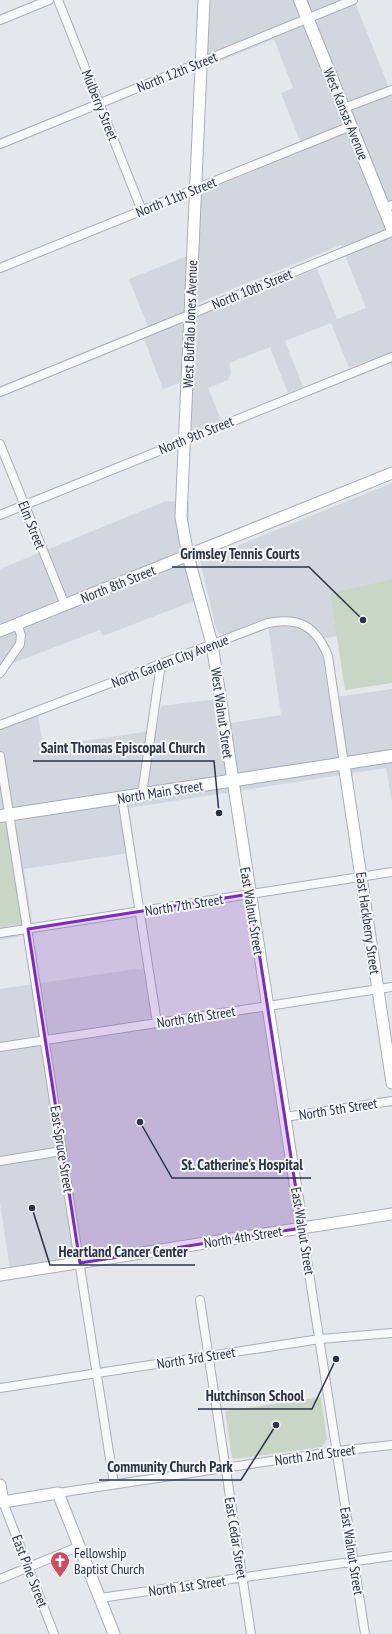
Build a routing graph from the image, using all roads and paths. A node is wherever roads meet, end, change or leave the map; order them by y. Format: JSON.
{"nodes":[{"id":1,"x":50,"y":0,"type":"edge"},
{"id":2,"x":58,"y":0,"type":"edge"},
{"id":3,"x":204,"y":0,"type":"edge"},
{"id":4,"x":300,"y":0,"type":"edge"},
{"id":5,"x":353,"y":0,"type":"edge"},
{"id":6,"x":308,"y":18,"type":"junction"},
{"id":7,"x":0,"y":20,"type":"edge"},
{"id":8,"x":201,"y":62,"type":"junction"},
{"id":9,"x":392,"y":90,"type":"edge"},
{"id":10,"x":100,"y":104,"type":"junction"},
{"id":11,"x":344,"y":108,"type":"junction"},
{"id":12,"x":351,"y":126,"type":"junction"},
{"id":13,"x":0,"y":144,"type":"edge"},
{"id":14,"x":197,"y":188,"type":"junction"},
{"id":15,"x":388,"y":206,"type":"edge"},
{"id":16,"x":142,"y":211,"type":"junction"},
{"id":17,"x":392,"y":228,"type":"edge"},
{"id":18,"x":392,"y":232,"type":"edge"},
{"id":19,"x":0,"y":268,"type":"edge"},
{"id":20,"x":190,"y":314,"type":"junction"},
{"id":21,"x":392,"y":357,"type":"edge"},
{"id":22,"x":0,"y":392,"type":"edge"},
{"id":23,"x":184,"y":440,"type":"junction"},
{"id":24,"x":0,"y":444,"type":"edge"},
{"id":25,"x":392,"y":473,"type":"edge"},
{"id":26,"x":24,"y":505,"type":"junction"},
{"id":27,"x":0,"y":515,"type":"edge"},
{"id":28,"x":188,"y":556,"type":"junction"},
{"id":29,"x":65,"y":605,"type":"junction"},
{"id":30,"x":17,"y":624,"type":"junction"},
{"id":31,"x":0,"y":631,"type":"edge"},
{"id":32,"x":212,"y":644,"type":"junction"},
{"id":33,"x":161,"y":664,"type":"junction"},
{"id":34,"x":0,"y":673,"type":"edge"},
{"id":35,"x":0,"y":725,"type":"edge"},
{"id":36,"x":0,"y":756,"type":"edge"},
{"id":37,"x":392,"y":756,"type":"edge"},
{"id":38,"x":344,"y":764,"type":"junction"},
{"id":39,"x":232,"y":781,"type":"junction"},
{"id":40,"x":142,"y":794,"type":"junction"},
{"id":41,"x":122,"y":798,"type":"junction"},
{"id":42,"x":5,"y":815,"type":"edge"},
{"id":43,"x":392,"y":872,"type":"edge"},
{"id":44,"x":361,"y":877,"type":"junction"},
{"id":45,"x":250,"y":894,"type":"junction"},
{"id":46,"x":140,"y":912,"type":"junction"},
{"id":47,"x":28,"y":929,"type":"junction"},
{"id":48,"x":0,"y":934,"type":"edge"},
{"id":49,"x":392,"y":986,"type":"edge"},
{"id":50,"x":378,"y":989,"type":"junction"},
{"id":51,"x":267,"y":1006,"type":"junction"},
{"id":52,"x":157,"y":1023,"type":"junction"},
{"id":53,"x":45,"y":1040,"type":"junction"},
{"id":54,"x":0,"y":1047,"type":"edge"},
{"id":55,"x":392,"y":1083,"type":"edge"},
{"id":56,"x":392,"y":1101,"type":"edge"},
{"id":57,"x":285,"y":1117,"type":"junction"},
{"id":58,"x":62,"y":1151,"type":"junction"},
{"id":59,"x":0,"y":1161,"type":"edge"},
{"id":60,"x":392,"y":1214,"type":"edge"},
{"id":61,"x":302,"y":1228,"type":"junction"},
{"id":62,"x":80,"y":1263,"type":"junction"},
{"id":63,"x":0,"y":1275,"type":"edge"},
{"id":64,"x":200,"y":1300,"type":"dead end"},
{"id":65,"x":392,"y":1333,"type":"edge"},
{"id":66,"x":320,"y":1339,"type":"junction"},
{"id":67,"x":208,"y":1356,"type":"junction"},
{"id":68,"x":97,"y":1373,"type":"junction"},
{"id":69,"x":0,"y":1388,"type":"edge"},
{"id":70,"x":392,"y":1445,"type":"edge"},
{"id":71,"x":337,"y":1451,"type":"junction"},
{"id":72,"x":226,"y":1468,"type":"junction"},
{"id":73,"x":0,"y":1484,"type":"edge"},
{"id":74,"x":114,"y":1484,"type":"junction"},
{"id":75,"x":58,"y":1493,"type":"junction"},
{"id":76,"x":1,"y":1502,"type":"edge"},
{"id":77,"x":80,"y":1546,"type":"junction"},
{"id":78,"x":392,"y":1556,"type":"edge"},
{"id":79,"x":353,"y":1562,"type":"junction"},
{"id":80,"x":28,"y":1567,"type":"junction"},
{"id":81,"x":243,"y":1578,"type":"junction"},
{"id":82,"x":0,"y":1579,"type":"edge"},
{"id":83,"x":100,"y":1598,"type":"junction"},
{"id":84,"x":54,"y":1634,"type":"edge"},
{"id":85,"x":114,"y":1634,"type":"edge"},
{"id":86,"x":251,"y":1634,"type":"edge"},
{"id":87,"x":365,"y":1634,"type":"edge"}],
"edges":[{"from":1,"to":7,"type":"street"},
{"from":2,"to":10,"type":"street","name":"Mulberry Street"},
{"from":3,"to":8,"type":"main road","name":"West Buffalo Jones Avenue"},
{"from":4,"to":6,"type":"main road","name":"West Kansas Avenue"},
{"from":5,"to":6,"type":"street","name":"North 12th Street"},
{"from":6,"to":8,"type":"street","name":"North 12th Street"},
{"from":6,"to":11,"type":"main road","name":"West Kansas Avenue"},
{"from":8,"to":10,"type":"street","name":"North 12th Street"},
{"from":8,"to":14,"type":"main road","name":"West Buffalo Jones Avenue"},
{"from":9,"to":11,"type":"street"},
{"from":10,"to":13,"type":"street","name":"North 12th Street"},
{"from":10,"to":16,"type":"street","name":"Mulberry Street"},
{"from":11,"to":12,"type":"main road","name":"West Kansas Avenue"},
{"from":12,"to":14,"type":"street","name":"North 11th Street"},
{"from":12,"to":15,"type":"main road","name":"West Kansas Avenue"},
{"from":14,"to":16,"type":"street","name":"North 11th Street"},
{"from":14,"to":20,"type":"main road","name":"West Buffalo Jones Avenue"},
{"from":15,"to":17,"type":"main road","name":"West Kansas Avenue"},
{"from":16,"to":19,"type":"street","name":"North 11th Street"},
{"from":18,"to":20,"type":"street","name":"North 10th Street"},
{"from":20,"to":22,"type":"street","name":"North 10th Street"},
{"from":20,"to":23,"type":"main road","name":"West Buffalo Jones Avenue"},
{"from":21,"to":23,"type":"street","name":"North 9th Street"},
{"from":23,"to":26,"type":"street","name":"North 9th Street"},
{"from":23,"to":28,"type":"main road","name":"West Buffalo Jones Avenue"},
{"from":24,"to":26,"type":"street","name":"Elm Street"},
{"from":25,"to":28,"type":"main road","name":"North 8th Street"},
{"from":26,"to":27,"type":"street","name":"North 9th Street"},
{"from":26,"to":29,"type":"street","name":"Elm Street"},
{"from":28,"to":29,"type":"main road","name":"North 8th Street"},
{"from":28,"to":32,"type":"main road","name":"West Buffalo Jones Avenue"},
{"from":29,"to":30,"type":"main road","name":"North 8th Street"},
{"from":30,"to":31,"type":"main road","name":"North 8th Street"},
{"from":30,"to":34,"type":"street"},
{"from":32,"to":33,"type":"street","name":"North Garden City Avenue"},
{"from":32,"to":38,"type":"street","name":"North Garden City Avenue"},
{"from":32,"to":39,"type":"main road","name":"West Walnut Street"},
{"from":33,"to":35,"type":"street","name":"North Garden City Avenue"},
{"from":33,"to":40,"type":"street"},
{"from":36,"to":42,"type":"street","name":"East Spruce Street"},
{"from":37,"to":38,"type":"main road","name":"North Main Street"},
{"from":38,"to":39,"type":"main road","name":"North Main Street"},
{"from":38,"to":44,"type":"main road","name":"East Hackberry Street"},
{"from":39,"to":40,"type":"main road","name":"North Main Street"},
{"from":39,"to":45,"type":"main road","name":"East Walnut Street"},
{"from":40,"to":41,"type":"main road","name":"North Main Street"},
{"from":41,"to":42,"type":"main road","name":"North Main Street"},
{"from":41,"to":46,"type":"street"},
{"from":42,"to":47,"type":"street","name":"East Spruce Street"},
{"from":43,"to":44,"type":"street","name":"North 7th Street"},
{"from":44,"to":45,"type":"street","name":"North 7th Street"},
{"from":44,"to":50,"type":"main road","name":"East Hackberry Street"},
{"from":45,"to":46,"type":"street","name":"North 7th Street"},
{"from":45,"to":51,"type":"main road","name":"East Walnut Street"},
{"from":46,"to":47,"type":"street","name":"North 7th Street"},
{"from":46,"to":52,"type":"street"},
{"from":47,"to":48,"type":"street","name":"North 7th Street"},
{"from":47,"to":53,"type":"street","name":"East Spruce Street"},
{"from":49,"to":50,"type":"street","name":"North 6th Street"},
{"from":50,"to":51,"type":"street","name":"North 6th Street"},
{"from":50,"to":55,"type":"main road","name":"East Hackberry Street"},
{"from":51,"to":52,"type":"street","name":"North 6th Street"},
{"from":51,"to":57,"type":"main road","name":"East Walnut Street"},
{"from":52,"to":53,"type":"street","name":"North 6th Street"},
{"from":53,"to":54,"type":"street","name":"North 6th Street"},
{"from":53,"to":58,"type":"street","name":"East Spruce Street"},
{"from":56,"to":57,"type":"street","name":"North 5th Street"},
{"from":57,"to":61,"type":"main road","name":"East Walnut Street"},
{"from":58,"to":59,"type":"street"},
{"from":58,"to":62,"type":"street","name":"East Spruce Street"},
{"from":60,"to":61,"type":"main road","name":"North 4th Street"},
{"from":61,"to":62,"type":"main road","name":"North 4th Street"},
{"from":61,"to":66,"type":"street","name":"East Walnut Street"},
{"from":62,"to":63,"type":"main road","name":"North 4th Street"},
{"from":62,"to":68,"type":"street","name":"East Spruce Street"},
{"from":64,"to":67,"type":"street","name":"East Cedar Street"},
{"from":65,"to":66,"type":"street","name":"North 3rd Street"},
{"from":66,"to":67,"type":"street","name":"North 3rd Street"},
{"from":66,"to":71,"type":"street","name":"East Walnut Street"},
{"from":67,"to":68,"type":"street","name":"North 3rd Street"},
{"from":67,"to":72,"type":"street","name":"East Cedar Street"},
{"from":68,"to":69,"type":"street","name":"North 3rd Street"},
{"from":68,"to":74,"type":"street","name":"East Spruce Street"},
{"from":70,"to":71,"type":"street","name":"North 2nd Street"},
{"from":71,"to":72,"type":"street","name":"North 2nd Street"},
{"from":71,"to":79,"type":"street","name":"East Walnut Street"},
{"from":72,"to":74,"type":"street","name":"North 2nd Street"},
{"from":72,"to":81,"type":"street","name":"East Cedar Street"},
{"from":73,"to":76,"type":"main road","name":"East Pine Street"},
{"from":74,"to":75,"type":"street","name":"North 2nd Street"},
{"from":75,"to":76,"type":"main road","name":"North 2nd Street"},
{"from":75,"to":77,"type":"main road"},
{"from":76,"to":80,"type":"street","name":"East Pine Street"},
{"from":77,"to":80,"type":"street"},
{"from":77,"to":83,"type":"main road"},
{"from":78,"to":79,"type":"street","name":"North 1st Street"},
{"from":79,"to":81,"type":"street","name":"North 1st Street"},
{"from":79,"to":87,"type":"street","name":"East Walnut Street"},
{"from":80,"to":82,"type":"street"},
{"from":80,"to":84,"type":"street","name":"East Pine Street"},
{"from":81,"to":83,"type":"street","name":"North 1st Street"},
{"from":81,"to":86,"type":"street","name":"East Cedar Street"},
{"from":83,"to":85,"type":"main road"}]}
